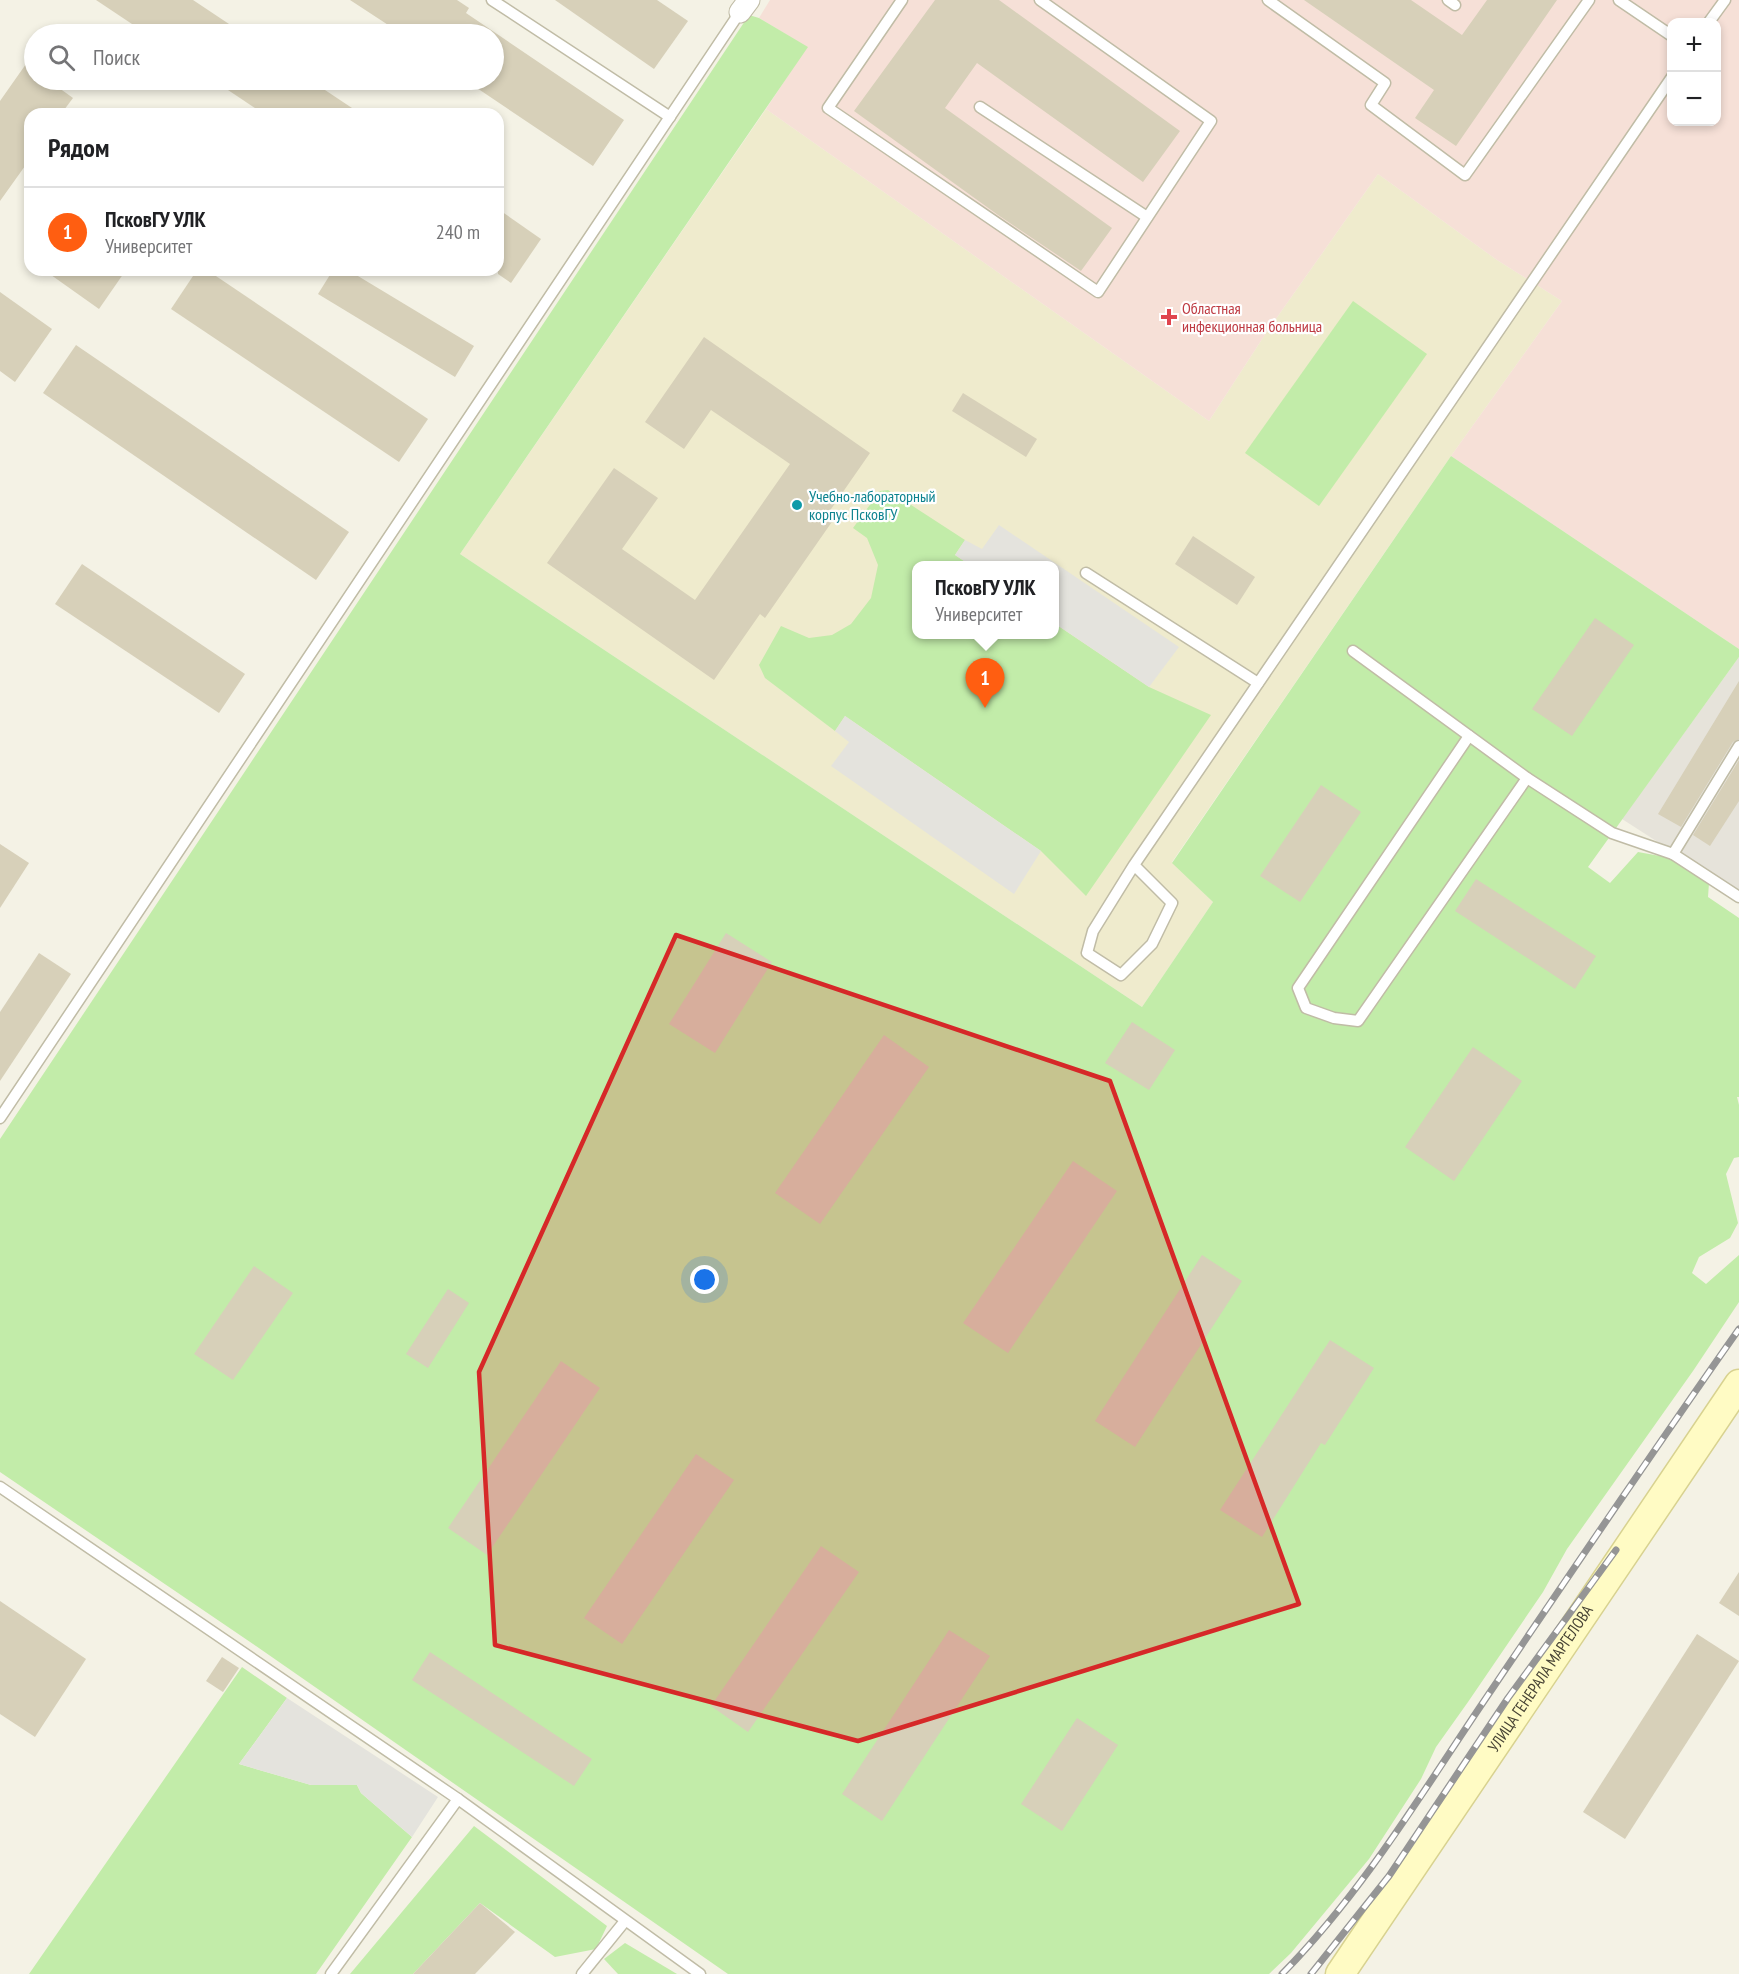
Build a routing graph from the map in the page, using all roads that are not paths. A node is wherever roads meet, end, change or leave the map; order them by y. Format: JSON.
{"nodes":[{"id":1,"x":492,"y":0,"type":"edge"},
{"id":2,"x":902,"y":0,"type":"edge"},
{"id":3,"x":1040,"y":0,"type":"edge"},
{"id":4,"x":1268,"y":0,"type":"edge"},
{"id":5,"x":1589,"y":0,"type":"edge"},
{"id":6,"x":1619,"y":0,"type":"edge"},
{"id":7,"x":1725,"y":0,"type":"edge"},
{"id":8,"x":1053,"y":3,"type":"edge"},
{"id":9,"x":745,"y":6,"type":"edge"},
{"id":10,"x":1712,"y":18,"type":"edge"},
{"id":11,"x":1667,"y":33,"type":"edge"},
{"id":12,"x":1667,"y":83,"type":"edge"},
{"id":13,"x":980,"y":106,"type":"dead end"},
{"id":14,"x":670,"y":117,"type":"junction"},
{"id":15,"x":1148,"y":217,"type":"junction"},
{"id":16,"x":1086,"y":573,"type":"dead end"},
{"id":17,"x":1353,"y":651,"type":"dead end"},
{"id":18,"x":1258,"y":683,"type":"junction"},
{"id":19,"x":1469,"y":736,"type":"junction"},
{"id":20,"x":1739,"y":746,"type":"edge"},
{"id":21,"x":1527,"y":778,"type":"junction"},
{"id":22,"x":1673,"y":854,"type":"junction"},
{"id":23,"x":1134,"y":865,"type":"junction"},
{"id":24,"x":1739,"y":897,"type":"edge"},
{"id":25,"x":0,"y":1118,"type":"edge"},
{"id":26,"x":1739,"y":1384,"type":"edge"},
{"id":27,"x":0,"y":1487,"type":"edge"},
{"id":28,"x":458,"y":1798,"type":"junction"},
{"id":29,"x":625,"y":1921,"type":"junction"},
{"id":30,"x":331,"y":1974,"type":"edge"},
{"id":31,"x":582,"y":1974,"type":"edge"},
{"id":32,"x":700,"y":1974,"type":"edge"},
{"id":33,"x":1340,"y":1974,"type":"edge"}],
"edges":[{"from":1,"to":14,"type":"lane"},
{"from":2,"to":15,"type":"lane"},
{"from":3,"to":8,"type":"lane"},
{"from":4,"to":5,"type":"lane"},
{"from":6,"to":11,"type":"lane"},
{"from":7,"to":10,"type":"lane"},
{"from":8,"to":15,"type":"lane"},
{"from":9,"to":14,"type":"lane"},
{"from":12,"to":18,"type":"lane"},
{"from":13,"to":15,"type":"lane"},
{"from":14,"to":25,"type":"lane"},
{"from":16,"to":18,"type":"lane"},
{"from":17,"to":19,"type":"lane"},
{"from":18,"to":23,"type":"lane"},
{"from":19,"to":21,"type":"lane"},
{"from":19,"to":21,"type":"lane"},
{"from":20,"to":22,"type":"lane"},
{"from":21,"to":22,"type":"lane"},
{"from":22,"to":24,"type":"lane"},
{"from":23,"to":23,"type":"lane"},
{"from":26,"to":33,"type":"main road","name":"УЛИЦА ГЕНЕРАЛА МАРГЕЛОВА"},
{"from":27,"to":28,"type":"lane"},
{"from":28,"to":29,"type":"lane"},
{"from":28,"to":30,"type":"lane"},
{"from":29,"to":31,"type":"lane"},
{"from":29,"to":32,"type":"lane"}]}
